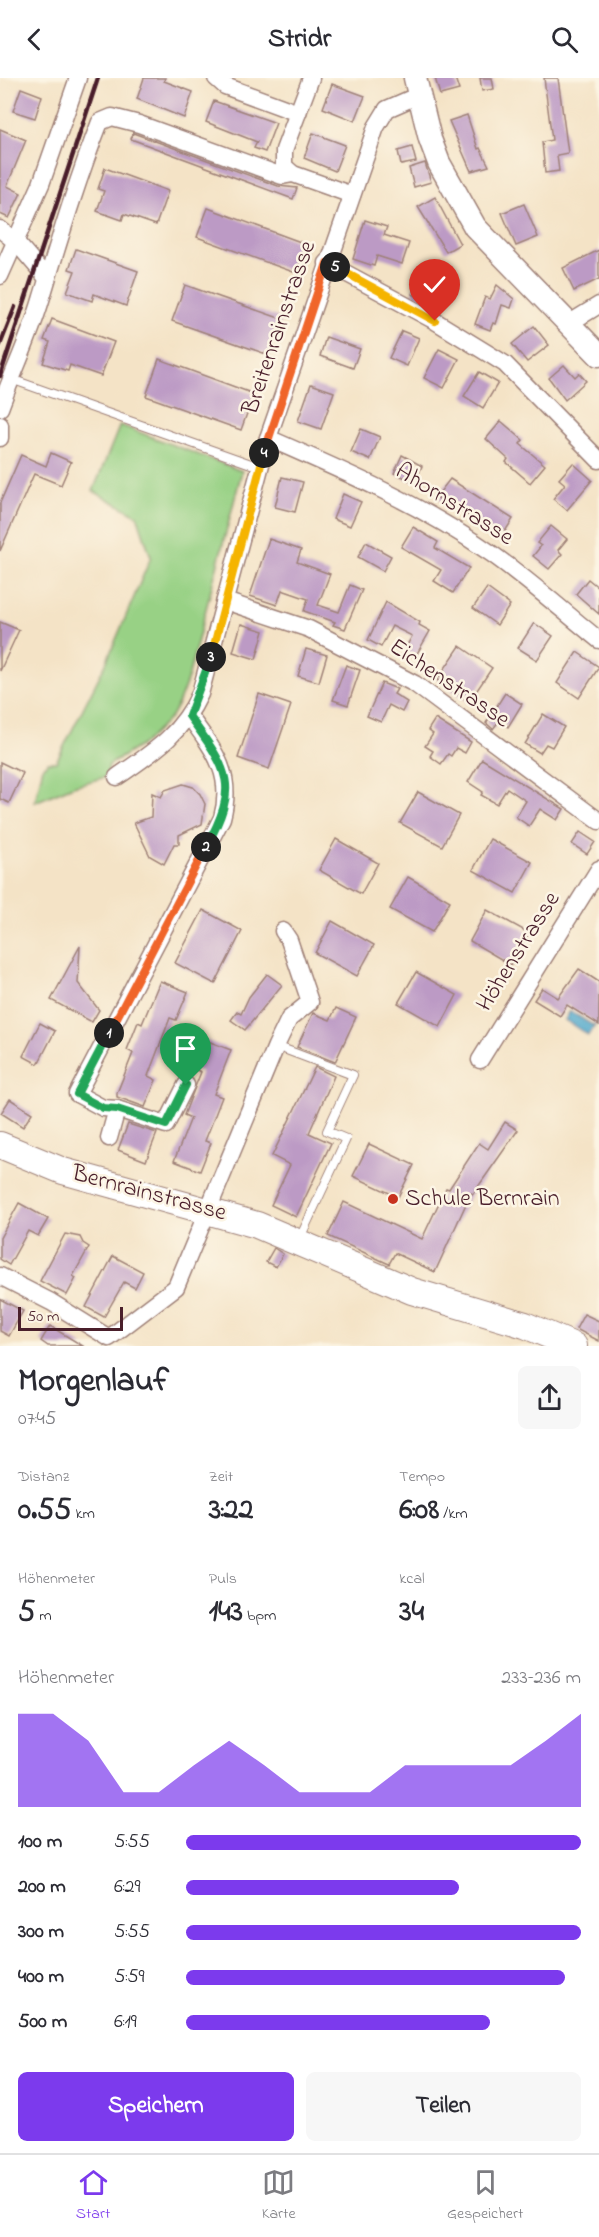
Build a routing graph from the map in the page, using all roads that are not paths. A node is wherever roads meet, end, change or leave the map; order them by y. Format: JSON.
{"nodes":[{"id":1,"x":78,"y":78,"type":"edge"},
{"id":2,"x":216,"y":78,"type":"edge"},
{"id":3,"x":311,"y":78,"type":"edge"},
{"id":4,"x":417,"y":87,"type":"edge"},
{"id":5,"x":298,"y":113,"type":"junction"},
{"id":6,"x":293,"y":174,"type":"junction"},
{"id":7,"x":352,"y":195,"type":"junction"},
{"id":8,"x":0,"y":229,"type":"edge"},
{"id":9,"x":16,"y":242,"type":"junction"},
{"id":10,"x":327,"y":263,"type":"junction"},
{"id":11,"x":0,"y":276,"type":"edge"},
{"id":12,"x":46,"y":277,"type":"junction"},
{"id":13,"x":599,"y":305,"type":"edge"},
{"id":14,"x":568,"y":324,"type":"junction"},
{"id":15,"x":599,"y":355,"type":"edge"},
{"id":16,"x":11,"y":379,"type":"junction"},
{"id":17,"x":0,"y":408,"type":"edge"},
{"id":18,"x":0,"y":425,"type":"edge"},
{"id":19,"x":0,"y":438,"type":"edge"},
{"id":20,"x":268,"y":438,"type":"junction"},
{"id":21,"x":599,"y":460,"type":"edge"},
{"id":22,"x":251,"y":464,"type":"dead end"},
{"id":23,"x":225,"y":600,"type":"junction"},
{"id":24,"x":599,"y":640,"type":"edge"},
{"id":25,"x":189,"y":716,"type":"junction"},
{"id":26,"x":117,"y":777,"type":"dead end"},
{"id":27,"x":599,"y":821,"type":"edge"},
{"id":28,"x":599,"y":869,"type":"edge"},
{"id":29,"x":283,"y":931,"type":"dead end"},
{"id":30,"x":276,"y":1046,"type":"junction"},
{"id":31,"x":480,"y":1060,"type":"dead end"},
{"id":32,"x":186,"y":1085,"type":"dead end"},
{"id":33,"x":117,"y":1109,"type":"junction"},
{"id":34,"x":109,"y":1138,"type":"dead end"},
{"id":35,"x":0,"y":1145,"type":"edge"},
{"id":36,"x":208,"y":1210,"type":"junction"},
{"id":37,"x":298,"y":1242,"type":"junction"},
{"id":38,"x":0,"y":1276,"type":"edge"},
{"id":39,"x":574,"y":1346,"type":"edge"}],
"edges":[{"from":1,"to":9,"type":"street"},
{"from":2,"to":5,"type":"street"},
{"from":3,"to":5,"type":"street"},
{"from":4,"to":7,"type":"street","name":"Breitenrainstrasse"},
{"from":4,"to":14,"type":"main road"},
{"from":5,"to":6,"type":"street"},
{"from":6,"to":7,"type":"street"},
{"from":6,"to":12,"type":"street"},
{"from":7,"to":10,"type":"street","name":"Breitenrainstrasse"},
{"from":8,"to":9,"type":"street"},
{"from":9,"to":11,"type":"street"},
{"from":9,"to":12,"type":"street"},
{"from":10,"to":20,"type":"street","name":"Breitenrainstrasse"},
{"from":10,"to":21,"type":"street"},
{"from":12,"to":16,"type":"street"},
{"from":13,"to":14,"type":"street"},
{"from":14,"to":15,"type":"main road"},
{"from":16,"to":17,"type":"street"},
{"from":16,"to":22,"type":"lane"},
{"from":18,"to":19,"type":"street"},
{"from":20,"to":23,"type":"street","name":"Breitenrainstrasse"},
{"from":20,"to":24,"type":"street","name":"Ahornstrasse"},
{"from":23,"to":25,"type":"street","name":"Breitenrainstrasse"},
{"from":23,"to":27,"type":"street","name":"Eichenstrasse"},
{"from":25,"to":26,"type":"street","name":"Breitenrainstrasse"},
{"from":25,"to":33,"type":"street"},
{"from":28,"to":31,"type":"street","name":"Höhenstrasse"},
{"from":29,"to":30,"type":"street"},
{"from":30,"to":36,"type":"street"},
{"from":30,"to":37,"type":"lane"},
{"from":32,"to":33,"type":"street"},
{"from":33,"to":34,"type":"street"},
{"from":35,"to":36,"type":"main road","name":"Bernrainstrasse"},
{"from":36,"to":37,"type":"main road","name":"Bernrainstrasse"},
{"from":36,"to":38,"type":"street"},
{"from":37,"to":39,"type":"main road","name":"Bernrainstrasse"}]}
